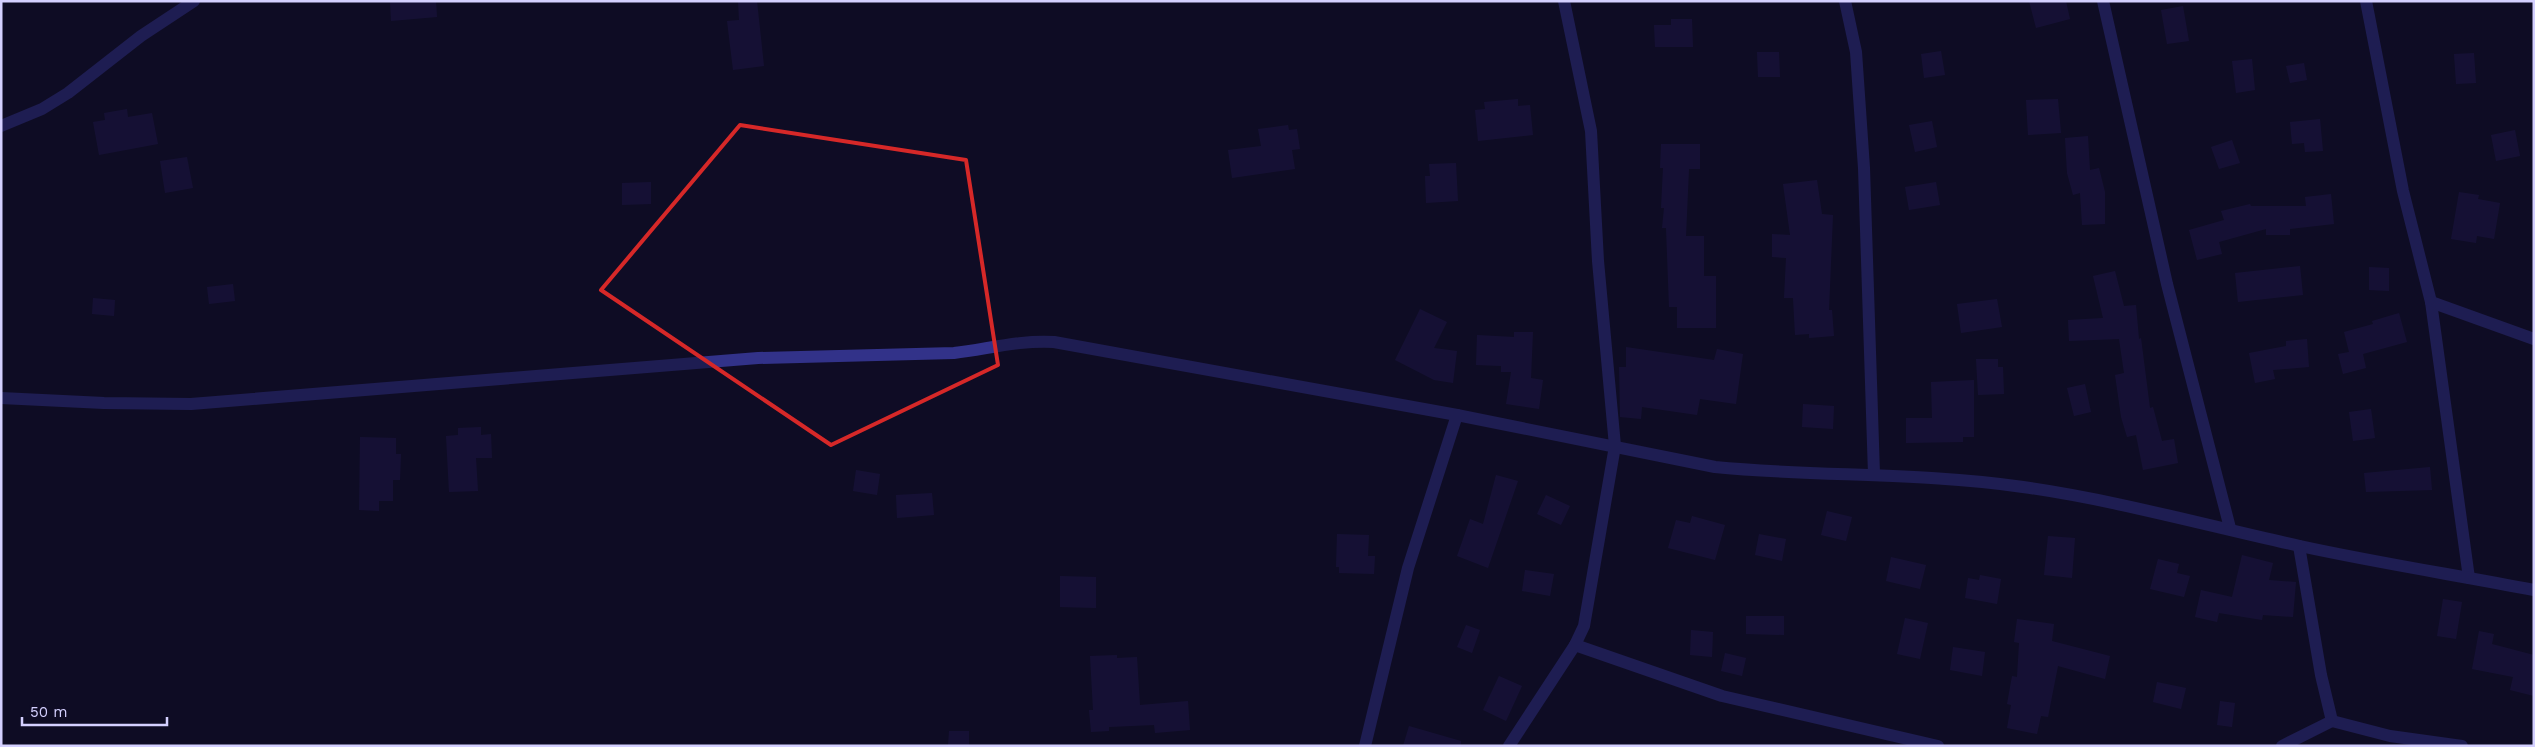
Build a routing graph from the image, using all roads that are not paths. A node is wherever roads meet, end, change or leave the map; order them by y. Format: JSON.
{"nodes":[{"id":1,"x":194,"y":1,"type":"edge"},
{"id":2,"x":1564,"y":1,"type":"edge"},
{"id":3,"x":1845,"y":1,"type":"edge"},
{"id":4,"x":2103,"y":1,"type":"edge"},
{"id":5,"x":2366,"y":1,"type":"edge"},
{"id":6,"x":1,"y":126,"type":"edge"},
{"id":7,"x":2431,"y":302,"type":"junction"},
{"id":8,"x":2534,"y":339,"type":"edge"},
{"id":9,"x":1,"y":398,"type":"edge"},
{"id":10,"x":1457,"y":415,"type":"junction"},
{"id":11,"x":1615,"y":446,"type":"junction"},
{"id":12,"x":1874,"y":474,"type":"junction"},
{"id":13,"x":2230,"y":528,"type":"junction"},
{"id":14,"x":2299,"y":546,"type":"junction"},
{"id":15,"x":2469,"y":578,"type":"junction"},
{"id":16,"x":2534,"y":590,"type":"edge"},
{"id":17,"x":1575,"y":645,"type":"junction"},
{"id":18,"x":2332,"y":721,"type":"junction"},
{"id":19,"x":1365,"y":746,"type":"edge"},
{"id":20,"x":1509,"y":746,"type":"edge"},
{"id":21,"x":1938,"y":746,"type":"edge"},
{"id":22,"x":2282,"y":746,"type":"edge"},
{"id":23,"x":2462,"y":746,"type":"edge"}],
"edges":[{"from":1,"to":6,"type":"street"},
{"from":2,"to":11,"type":"street"},
{"from":3,"to":12,"type":"street"},
{"from":4,"to":13,"type":"street"},
{"from":5,"to":7,"type":"street"},
{"from":7,"to":8,"type":"street"},
{"from":7,"to":15,"type":"street"},
{"from":9,"to":10,"type":"street"},
{"from":10,"to":11,"type":"street"},
{"from":10,"to":19,"type":"street"},
{"from":11,"to":12,"type":"street"},
{"from":11,"to":17,"type":"street"},
{"from":12,"to":13,"type":"street"},
{"from":13,"to":14,"type":"street"},
{"from":14,"to":15,"type":"street"},
{"from":14,"to":18,"type":"street"},
{"from":15,"to":16,"type":"street"},
{"from":17,"to":20,"type":"street"},
{"from":17,"to":21,"type":"street"},
{"from":18,"to":22,"type":"street"},
{"from":18,"to":23,"type":"street"}]}
